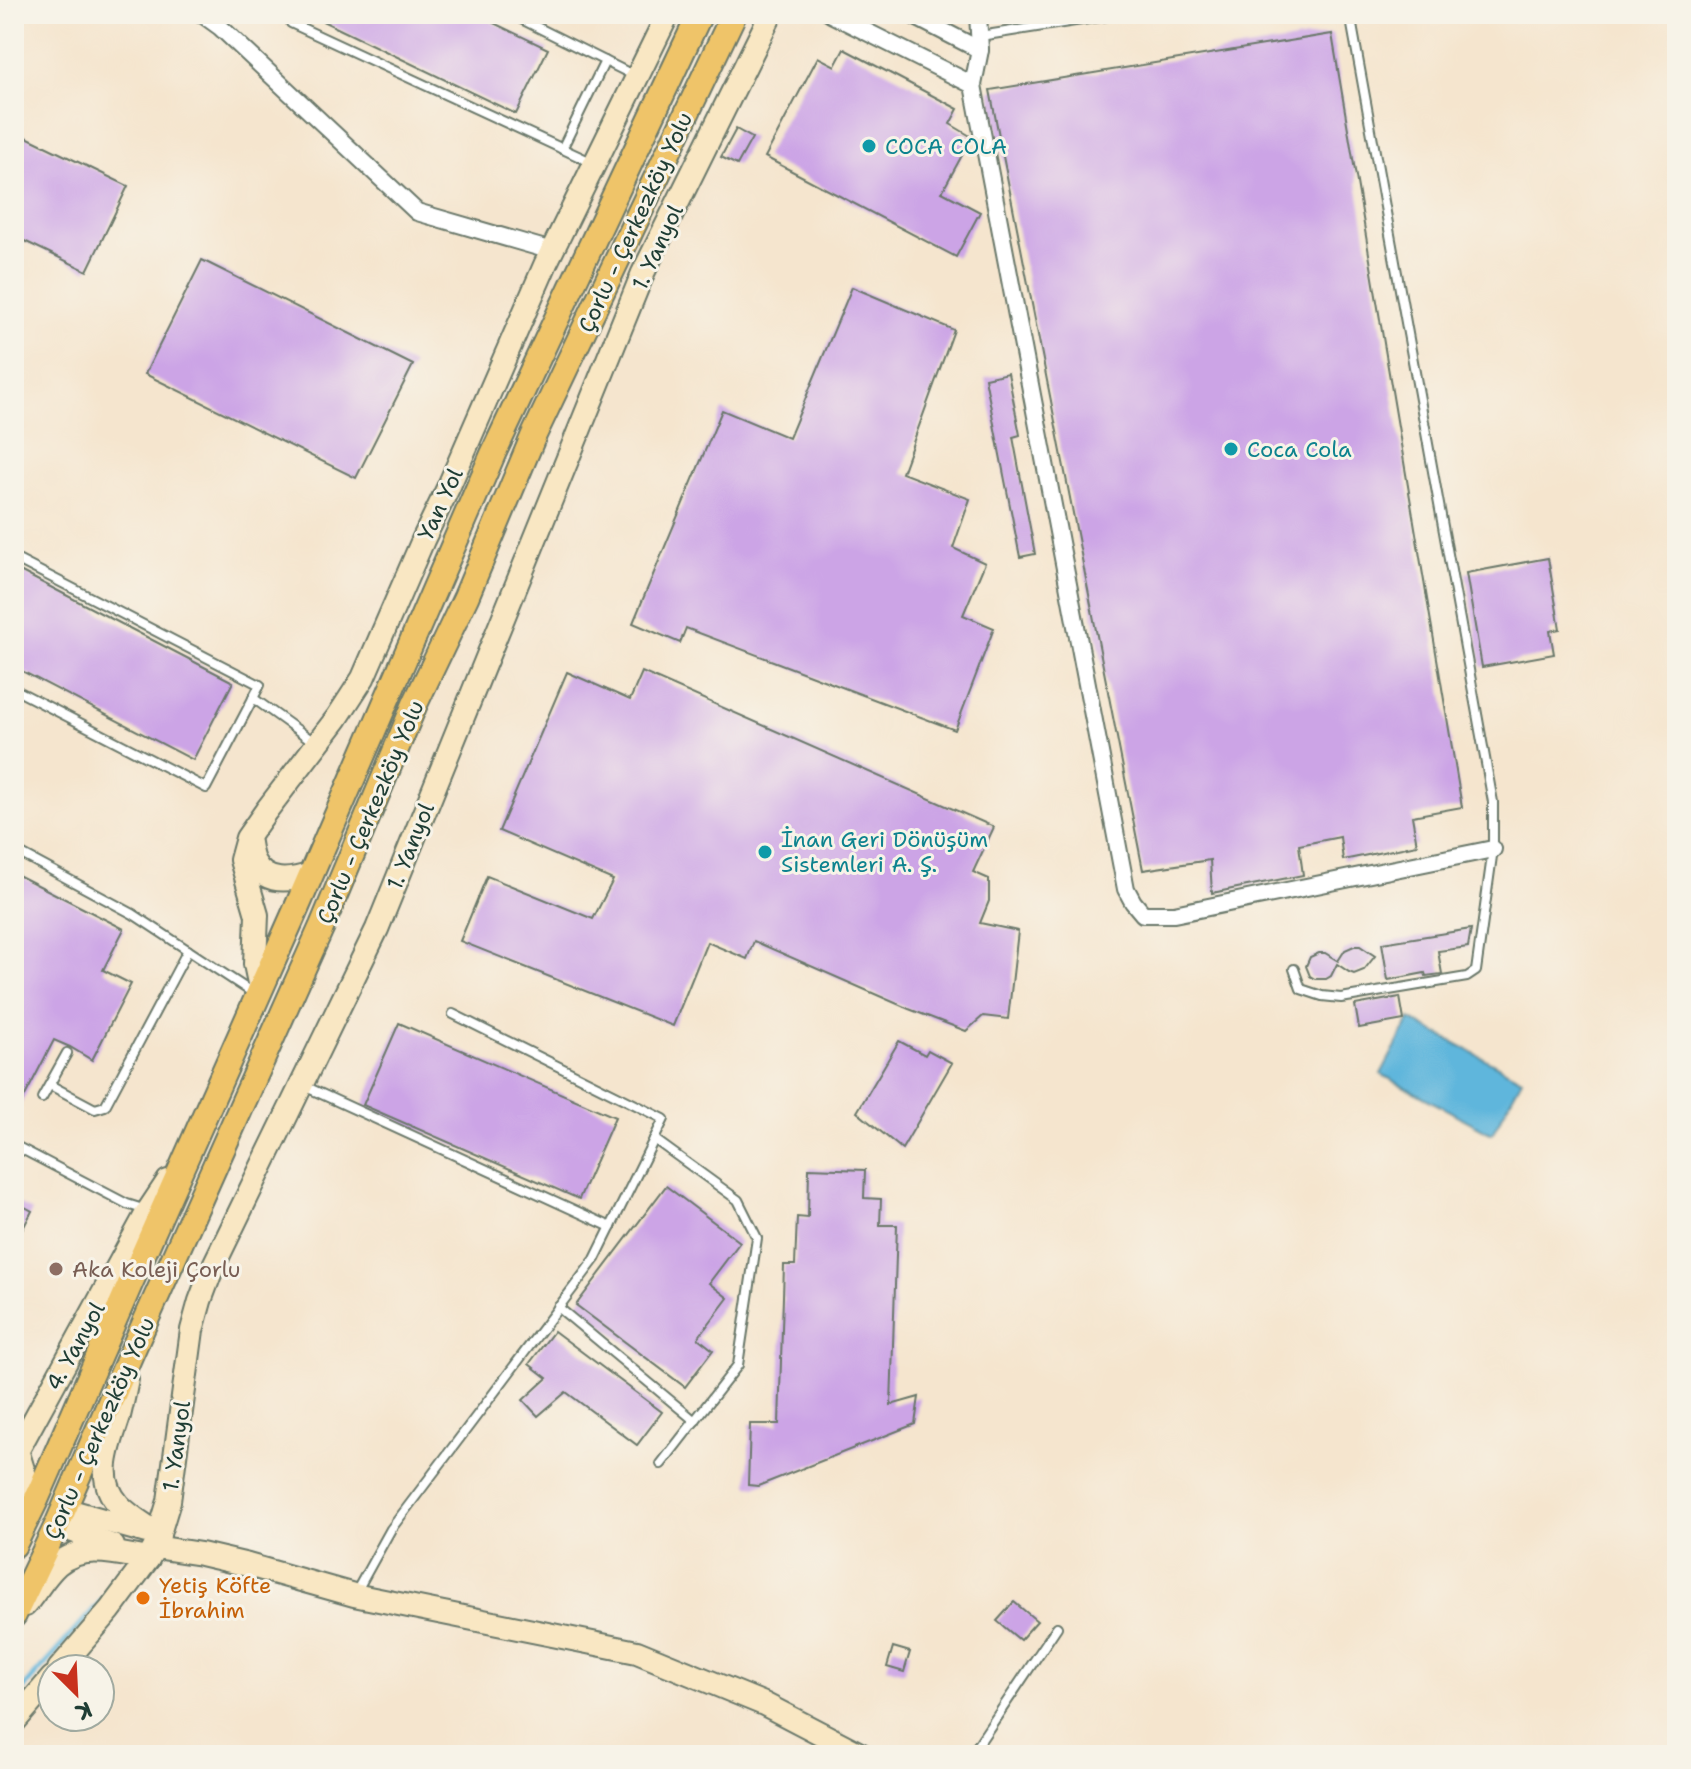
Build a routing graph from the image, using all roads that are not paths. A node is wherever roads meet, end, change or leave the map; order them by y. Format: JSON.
{"nodes":[{"id":1,"x":202,"y":14,"type":"edge"},
{"id":2,"x":296,"y":14,"type":"edge"},
{"id":3,"x":511,"y":14,"type":"edge"},
{"id":4,"x":668,"y":14,"type":"edge"},
{"id":5,"x":700,"y":14,"type":"edge"},
{"id":6,"x":734,"y":14,"type":"edge"},
{"id":7,"x":771,"y":14,"type":"edge"},
{"id":8,"x":831,"y":14,"type":"edge"},
{"id":9,"x":910,"y":14,"type":"edge"},
{"id":10,"x":978,"y":14,"type":"edge"},
{"id":11,"x":1120,"y":14,"type":"edge"},
{"id":12,"x":1350,"y":14,"type":"edge"},
{"id":13,"x":980,"y":43,"type":"junction"},
{"id":14,"x":605,"y":61,"type":"junction"},
{"id":15,"x":637,"y":77,"type":"junction"},
{"id":16,"x":973,"y":85,"type":"junction"},
{"id":17,"x":562,"y":149,"type":"junction"},
{"id":18,"x":595,"y":164,"type":"junction"},
{"id":19,"x":552,"y":251,"type":"junction"},
{"id":20,"x":14,"y":558,"type":"edge"},
{"id":21,"x":14,"y":689,"type":"edge"},
{"id":22,"x":253,"y":698,"type":"junction"},
{"id":23,"x":318,"y":744,"type":"junction"},
{"id":24,"x":247,"y":838,"type":"junction"},
{"id":25,"x":1493,"y":849,"type":"junction"},
{"id":26,"x":14,"y":850,"type":"edge"},
{"id":27,"x":311,"y":874,"type":"junction"},
{"id":28,"x":188,"y":950,"type":"junction"},
{"id":29,"x":1294,"y":969,"type":"dead end"},
{"id":30,"x":258,"y":992,"type":"junction"},
{"id":31,"x":453,"y":1014,"type":"dead end"},
{"id":32,"x":67,"y":1053,"type":"dead end"},
{"id":33,"x":50,"y":1085,"type":"junction"},
{"id":34,"x":301,"y":1085,"type":"junction"},
{"id":35,"x":42,"y":1098,"type":"dead end"},
{"id":36,"x":654,"y":1139,"type":"junction"},
{"id":37,"x":14,"y":1145,"type":"edge"},
{"id":38,"x":187,"y":1153,"type":"junction"},
{"id":39,"x":148,"y":1211,"type":"junction"},
{"id":40,"x":611,"y":1227,"type":"junction"},
{"id":41,"x":558,"y":1307,"type":"junction"},
{"id":42,"x":130,"y":1356,"type":"junction"},
{"id":43,"x":695,"y":1421,"type":"junction"},
{"id":44,"x":15,"y":1453,"type":"edge"},
{"id":45,"x":661,"y":1464,"type":"dead end"},
{"id":46,"x":36,"y":1500,"type":"junction"},
{"id":47,"x":60,"y":1517,"type":"junction"},
{"id":48,"x":14,"y":1545,"type":"edge"},
{"id":49,"x":154,"y":1547,"type":"junction"},
{"id":50,"x":354,"y":1595,"type":"junction"},
{"id":51,"x":14,"y":1616,"type":"edge"},
{"id":52,"x":1057,"y":1627,"type":"dead end"},
{"id":53,"x":73,"y":1653,"type":"edge"},
{"id":54,"x":36,"y":1697,"type":"edge"},
{"id":55,"x":14,"y":1722,"type":"edge"},
{"id":56,"x":862,"y":1755,"type":"edge"},
{"id":57,"x":971,"y":1755,"type":"edge"}],
"edges":[{"from":1,"to":19,"type":"street"},
{"from":2,"to":17,"type":"lane"},
{"from":3,"to":14,"type":"lane"},
{"from":4,"to":15,"type":"main road","name":"Yan Yol"},
{"from":5,"to":27,"type":"main road","name":"Çorlu - Çerkezköy Yolu"},
{"from":6,"to":42,"type":"main road","name":"Çorlu - Çerkezköy Yolu"},
{"from":7,"to":34,"type":"main road","name":"1. Yanyol"},
{"from":8,"to":16,"type":"street"},
{"from":9,"to":13,"type":"street"},
{"from":10,"to":13,"type":"street"},
{"from":11,"to":13,"type":"lane"},
{"from":12,"to":25,"type":"lane"},
{"from":13,"to":16,"type":"street"},
{"from":14,"to":15,"type":"lane"},
{"from":14,"to":17,"type":"lane"},
{"from":15,"to":18,"type":"main road","name":"Yan Yol"},
{"from":16,"to":25,"type":"street"},
{"from":17,"to":18,"type":"lane"},
{"from":18,"to":19,"type":"main road","name":"Yan Yol"},
{"from":19,"to":23,"type":"main road","name":"Yan Yol"},
{"from":20,"to":22,"type":"lane"},
{"from":21,"to":22,"type":"lane"},
{"from":22,"to":23,"type":"lane"},
{"from":23,"to":24,"type":"main road","name":"Yan Yol"},
{"from":24,"to":27,"type":"main road"},
{"from":24,"to":30,"type":"main road"},
{"from":25,"to":29,"type":"lane"},
{"from":26,"to":28,"type":"lane"},
{"from":27,"to":30,"type":"main road","name":"Çorlu - Çerkezköy Yolu"},
{"from":28,"to":30,"type":"lane"},
{"from":28,"to":33,"type":"lane"},
{"from":30,"to":38,"type":"main road","name":"Çorlu - Çerkezköy Yolu"},
{"from":31,"to":36,"type":"lane"},
{"from":32,"to":33,"type":"lane"},
{"from":33,"to":35,"type":"lane"},
{"from":34,"to":40,"type":"lane"},
{"from":34,"to":49,"type":"main road","name":"1. Yanyol"},
{"from":36,"to":40,"type":"lane"},
{"from":36,"to":43,"type":"lane"},
{"from":37,"to":39,"type":"lane"},
{"from":38,"to":39,"type":"main road","name":"4. Yanyol"},
{"from":38,"to":46,"type":"main road","name":"Çorlu - Çerkezköy Yolu"},
{"from":39,"to":44,"type":"main road","name":"4. Yanyol"},
{"from":40,"to":41,"type":"lane"},
{"from":41,"to":43,"type":"lane"},
{"from":41,"to":50,"type":"lane"},
{"from":42,"to":47,"type":"main road","name":"Çorlu - Çerkezköy Yolu"},
{"from":42,"to":49,"type":"main road"},
{"from":43,"to":45,"type":"lane"},
{"from":44,"to":46,"type":"main road"},
{"from":46,"to":47,"type":"main road"},
{"from":46,"to":48,"type":"main road","name":"Çorlu - Çerkezköy Yolu"},
{"from":47,"to":49,"type":"main road"},
{"from":47,"to":51,"type":"main road","name":"Çorlu - Çerkezköy Yolu"},
{"from":49,"to":50,"type":"main road"},
{"from":49,"to":51,"type":"main road"},
{"from":49,"to":53,"type":"main road","name":"1. Yanyol"},
{"from":50,"to":56,"type":"main road"},
{"from":52,"to":57,"type":"lane"},
{"from":54,"to":55,"type":"main road"}]}
